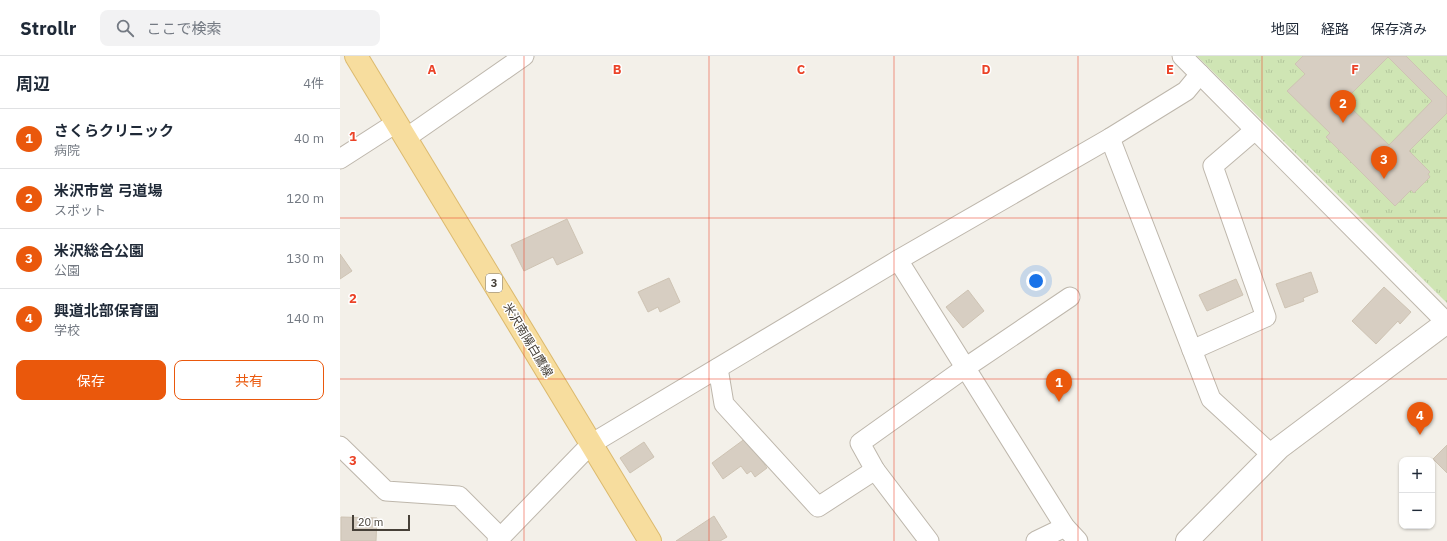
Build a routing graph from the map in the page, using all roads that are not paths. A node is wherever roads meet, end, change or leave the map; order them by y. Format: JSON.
{"nodes":[{"id":1,"x":356,"y":56,"type":"edge"},
{"id":2,"x":524,"y":56,"type":"edge"},
{"id":3,"x":1182,"y":56,"type":"edge"},
{"id":4,"x":1200,"y":74,"type":"junction"},
{"id":5,"x":401,"y":130,"type":"junction"},
{"id":6,"x":1255,"y":130,"type":"junction"},
{"id":7,"x":1110,"y":138,"type":"junction"},
{"id":8,"x":340,"y":159,"type":"edge"},
{"id":9,"x":898,"y":260,"type":"junction"},
{"id":10,"x":1070,"y":297,"type":"dead end"},
{"id":11,"x":1447,"y":322,"type":"edge"},
{"id":12,"x":1192,"y":350,"type":"junction"},
{"id":13,"x":718,"y":368,"type":"junction"},
{"id":14,"x":965,"y":368,"type":"junction"},
{"id":15,"x":591,"y":444,"type":"junction"},
{"id":16,"x":340,"y":446,"type":"edge"},
{"id":17,"x":1272,"y":455,"type":"junction"},
{"id":18,"x":875,"y":470,"type":"junction"},
{"id":19,"x":1065,"y":527,"type":"junction"},
{"id":20,"x":499,"y":539,"type":"edge"},
{"id":21,"x":650,"y":541,"type":"edge"},
{"id":22,"x":929,"y":541,"type":"edge"},
{"id":23,"x":1036,"y":541,"type":"edge"},
{"id":24,"x":1078,"y":541,"type":"edge"},
{"id":25,"x":1187,"y":541,"type":"edge"}],
"edges":[{"from":1,"to":5,"type":"main road","name":"米沢南陽白鷹線","number":"3"},
{"from":2,"to":5,"type":"street"},
{"from":3,"to":4,"type":"street"},
{"from":4,"to":6,"type":"street"},
{"from":4,"to":7,"type":"street"},
{"from":5,"to":8,"type":"street"},
{"from":5,"to":15,"type":"main road","name":"米沢南陽白鷹線","number":"3"},
{"from":6,"to":11,"type":"street"},
{"from":6,"to":12,"type":"street"},
{"from":7,"to":9,"type":"street"},
{"from":7,"to":12,"type":"street"},
{"from":9,"to":13,"type":"street"},
{"from":9,"to":14,"type":"street"},
{"from":10,"to":14,"type":"street"},
{"from":11,"to":17,"type":"street"},
{"from":12,"to":17,"type":"street"},
{"from":13,"to":15,"type":"street"},
{"from":13,"to":18,"type":"street"},
{"from":14,"to":18,"type":"street"},
{"from":14,"to":19,"type":"street"},
{"from":15,"to":20,"type":"street"},
{"from":15,"to":21,"type":"main road","name":"米沢南陽白鷹線","number":"3"},
{"from":16,"to":20,"type":"street"},
{"from":17,"to":25,"type":"street"},
{"from":18,"to":22,"type":"street"},
{"from":19,"to":23,"type":"street"},
{"from":19,"to":24,"type":"street"}]}
